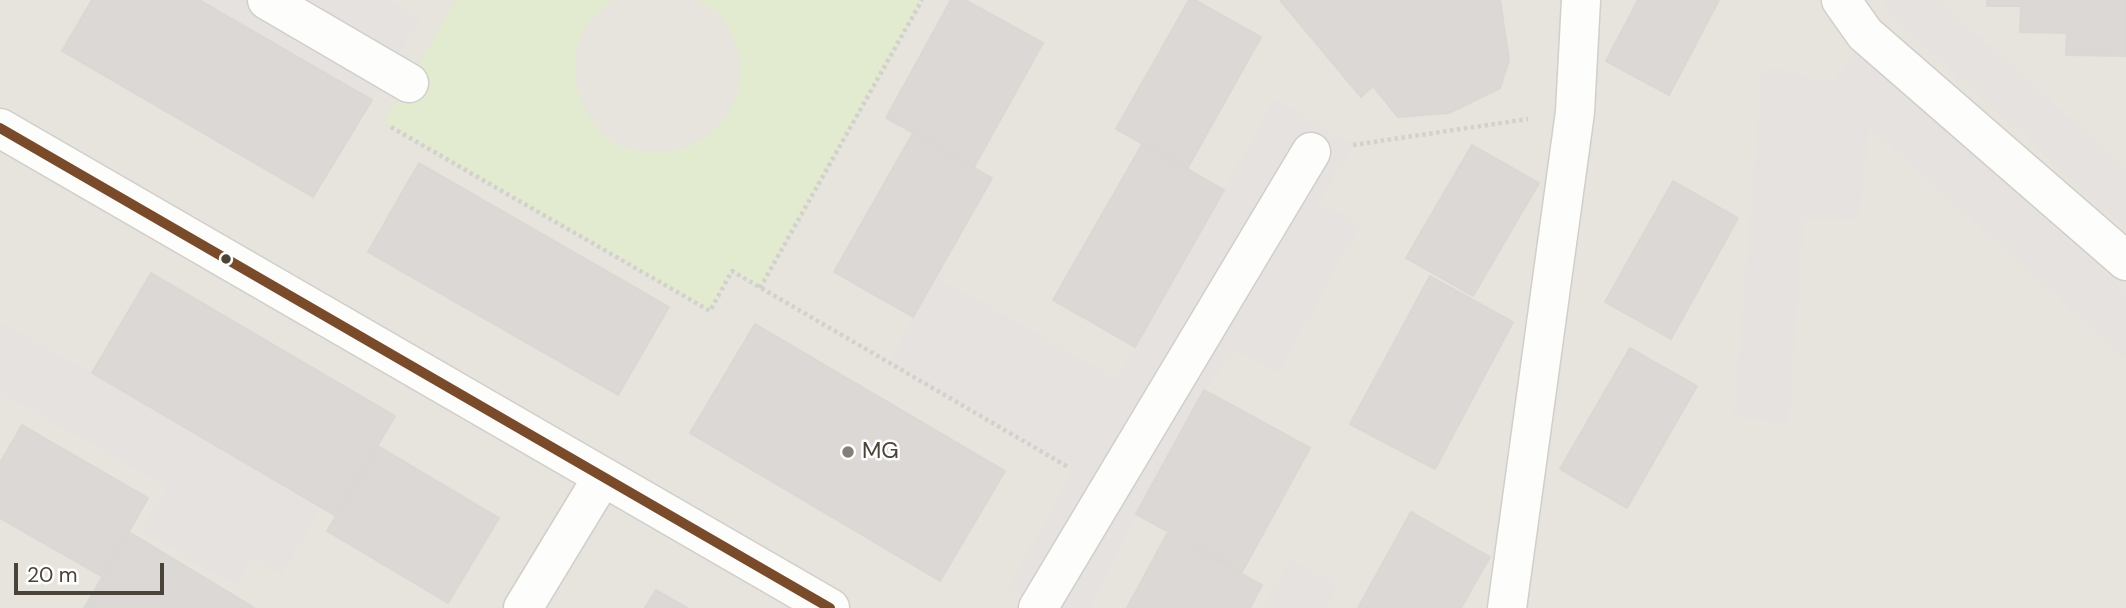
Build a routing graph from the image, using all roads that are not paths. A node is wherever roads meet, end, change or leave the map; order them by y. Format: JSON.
{"nodes":[{"id":1,"x":267,"y":0,"type":"edge"},
{"id":2,"x":1581,"y":0,"type":"edge"},
{"id":3,"x":1841,"y":0,"type":"edge"},
{"id":4,"x":409,"y":83,"type":"dead end"},
{"id":5,"x":0,"y":128,"type":"edge"},
{"id":6,"x":1311,"y":152,"type":"road end"},
{"id":7,"x":2126,"y":261,"type":"edge"},
{"id":8,"x":602,"y":478,"type":"junction"},
{"id":9,"x":523,"y":608,"type":"edge"},
{"id":10,"x":830,"y":608,"type":"edge"},
{"id":11,"x":1038,"y":608,"type":"edge"},
{"id":12,"x":1507,"y":608,"type":"edge"}],
"edges":[{"from":1,"to":4,"type":"street"},
{"from":2,"to":12,"type":"street"},
{"from":3,"to":7,"type":"street"},
{"from":5,"to":8,"type":"street"},
{"from":6,"to":11,"type":"street"},
{"from":8,"to":9,"type":"street"},
{"from":8,"to":10,"type":"street"}]}
